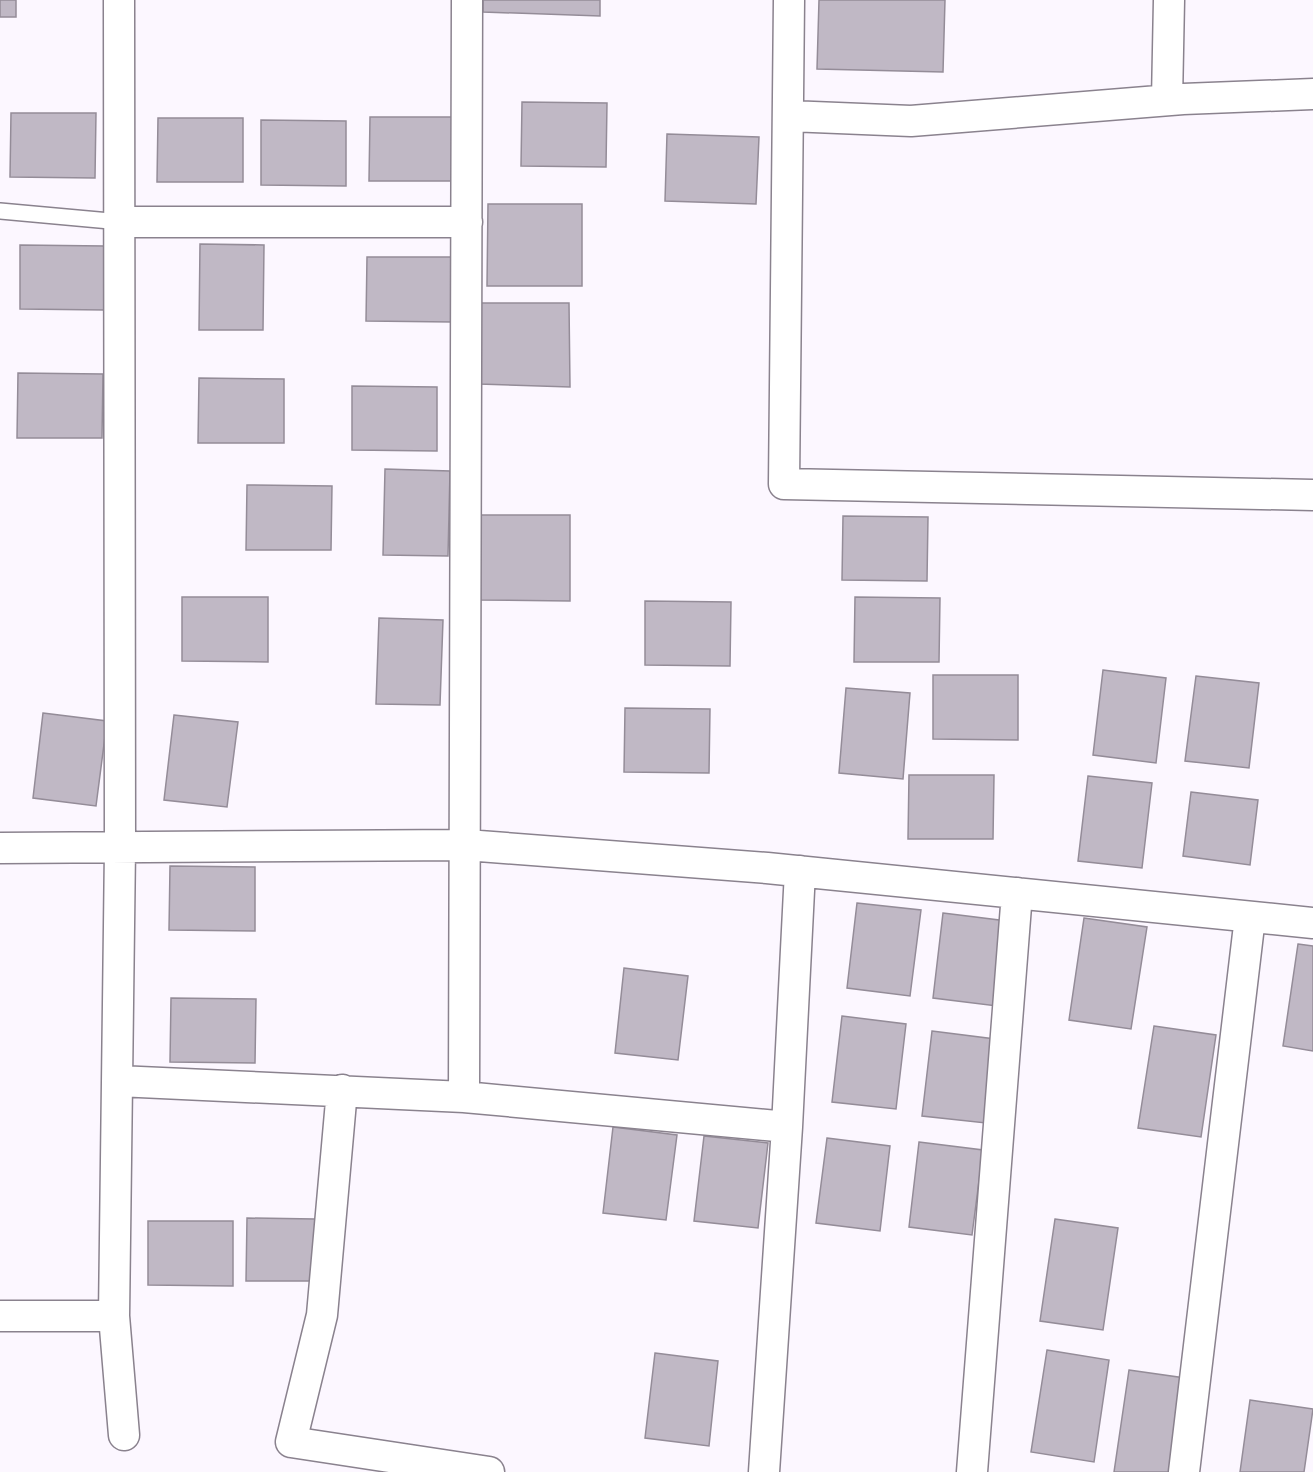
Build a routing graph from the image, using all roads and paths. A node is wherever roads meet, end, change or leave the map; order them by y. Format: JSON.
{"nodes":[{"id":1,"x":119,"y":0,"type":"edge"},
{"id":2,"x":467,"y":0,"type":"edge"},
{"id":3,"x":789,"y":0,"type":"edge"},
{"id":4,"x":1168,"y":0,"type":"edge"},
{"id":5,"x":1313,"y":94,"type":"edge"},
{"id":6,"x":1167,"y":100,"type":"junction"},
{"id":7,"x":789,"y":116,"type":"junction"},
{"id":8,"x":0,"y":211,"type":"edge"},
{"id":9,"x":120,"y":222,"type":"junction"},
{"id":10,"x":467,"y":222,"type":"junction"},
{"id":11,"x":1313,"y":495,"type":"edge"},
{"id":12,"x":466,"y":845,"type":"junction"},
{"id":13,"x":0,"y":848,"type":"edge"},
{"id":14,"x":120,"y":848,"type":"junction"},
{"id":15,"x":800,"y":871,"type":"junction"},
{"id":16,"x":1017,"y":893,"type":"junction"},
{"id":17,"x":1250,"y":917,"type":"junction"},
{"id":18,"x":1313,"y":923,"type":"edge"},
{"id":19,"x":118,"y":1081,"type":"junction"},
{"id":20,"x":342,"y":1090,"type":"junction"},
{"id":21,"x":464,"y":1097,"type":"junction"},
{"id":22,"x":787,"y":1127,"type":"junction"},
{"id":23,"x":0,"y":1316,"type":"edge"},
{"id":24,"x":114,"y":1316,"type":"junction"},
{"id":25,"x":124,"y":1435,"type":"dead end"},
{"id":26,"x":489,"y":1472,"type":"edge"},
{"id":27,"x":764,"y":1472,"type":"edge"},
{"id":28,"x":972,"y":1472,"type":"edge"},
{"id":29,"x":1184,"y":1472,"type":"edge"}],
"edges":[{"from":1,"to":9,"type":"street"},
{"from":2,"to":10,"type":"street"},
{"from":3,"to":7,"type":"street"},
{"from":4,"to":6,"type":"street"},
{"from":5,"to":6,"type":"street"},
{"from":6,"to":7,"type":"street"},
{"from":7,"to":11,"type":"street"},
{"from":8,"to":9,"type":"lane"},
{"from":9,"to":10,"type":"street"},
{"from":9,"to":14,"type":"street"},
{"from":10,"to":12,"type":"street"},
{"from":12,"to":14,"type":"street"},
{"from":12,"to":15,"type":"street"},
{"from":12,"to":21,"type":"street"},
{"from":13,"to":14,"type":"street"},
{"from":14,"to":19,"type":"street"},
{"from":15,"to":16,"type":"street"},
{"from":15,"to":22,"type":"street"},
{"from":16,"to":17,"type":"street"},
{"from":16,"to":28,"type":"street"},
{"from":17,"to":18,"type":"street"},
{"from":17,"to":29,"type":"street"},
{"from":19,"to":20,"type":"street"},
{"from":19,"to":24,"type":"street"},
{"from":20,"to":21,"type":"street"},
{"from":20,"to":26,"type":"street"},
{"from":21,"to":22,"type":"street"},
{"from":22,"to":27,"type":"street"},
{"from":23,"to":24,"type":"street"},
{"from":24,"to":25,"type":"street"}]}
